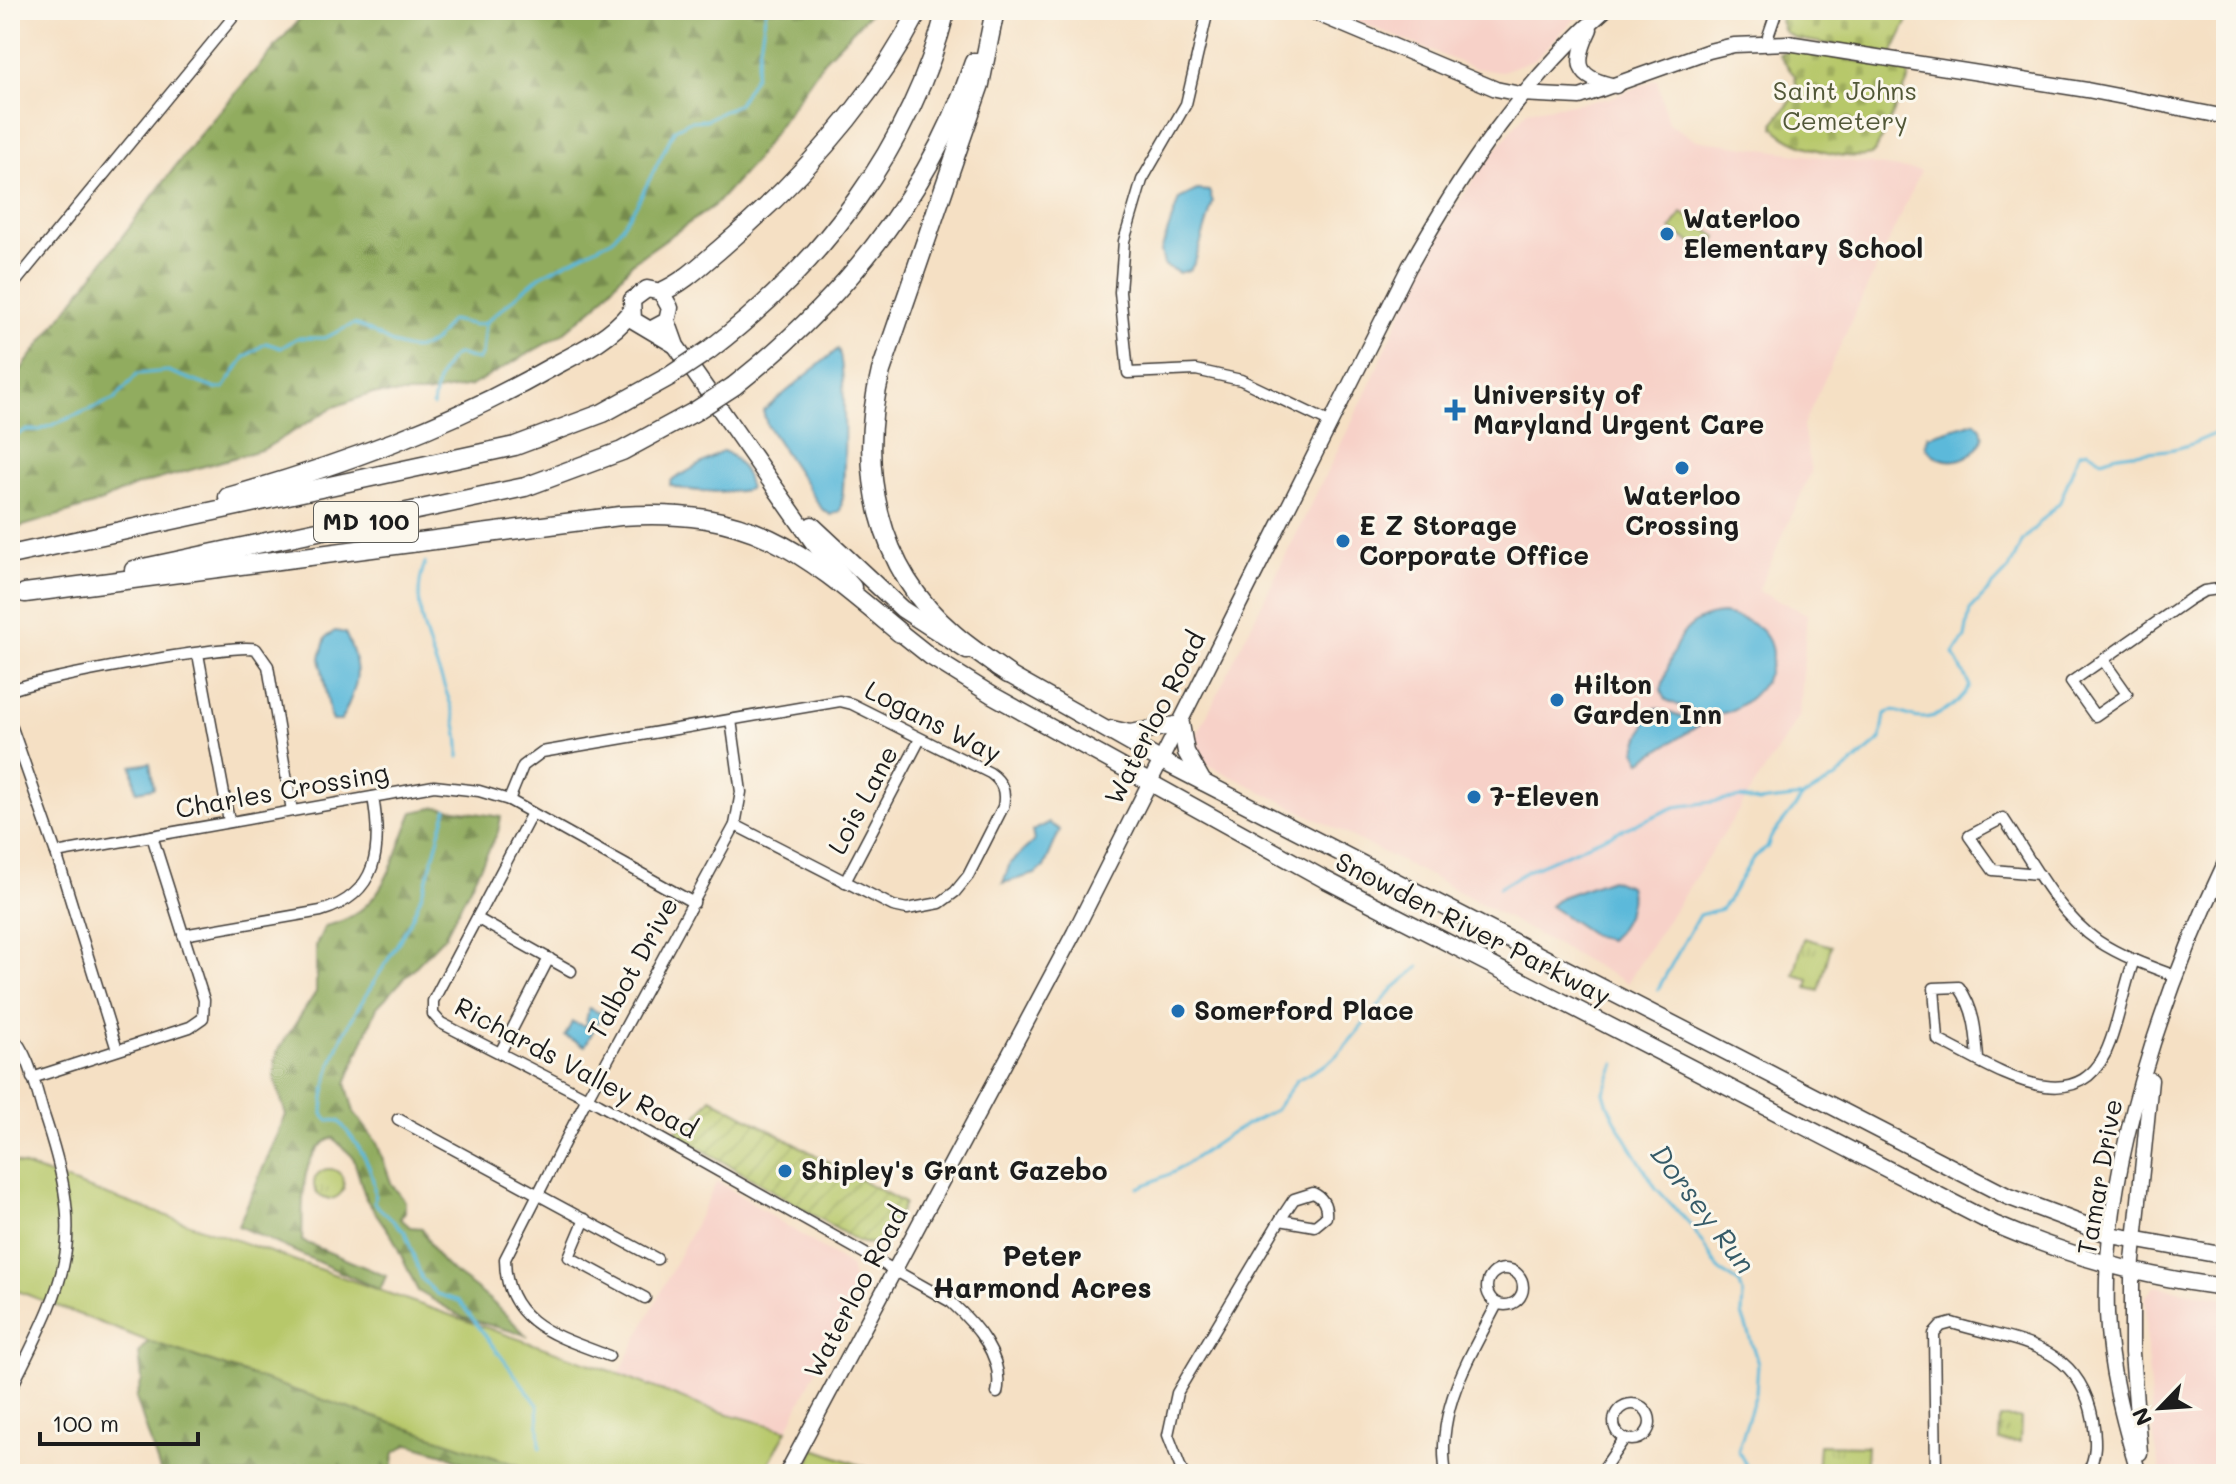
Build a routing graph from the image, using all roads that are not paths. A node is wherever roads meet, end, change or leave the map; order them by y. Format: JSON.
{"nodes":[{"id":1,"x":239,"y":10,"type":"edge"},
{"id":2,"x":919,"y":10,"type":"edge"},
{"id":3,"x":946,"y":10,"type":"edge"},
{"id":4,"x":992,"y":10,"type":"edge"},
{"id":5,"x":1208,"y":10,"type":"edge"},
{"id":6,"x":1308,"y":10,"type":"edge"},
{"id":7,"x":1777,"y":10,"type":"edge"},
{"id":8,"x":1600,"y":14,"type":"edge"},
{"id":9,"x":1766,"y":42,"type":"junction"},
{"id":10,"x":1617,"y":86,"type":"junction"},
{"id":11,"x":1520,"y":94,"type":"junction"},
{"id":12,"x":2226,"y":117,"type":"edge"},
{"id":13,"x":10,"y":289,"type":"edge"},
{"id":14,"x":661,"y":292,"type":"junction"},
{"id":15,"x":630,"y":313,"type":"junction"},
{"id":16,"x":659,"y":325,"type":"junction"},
{"id":17,"x":1331,"y":423,"type":"junction"},
{"id":18,"x":776,"y":485,"type":"junction"},
{"id":19,"x":77,"y":540,"type":"junction"},
{"id":20,"x":10,"y":555,"type":"edge"},
{"id":21,"x":2226,"y":588,"type":"edge"},
{"id":22,"x":17,"y":594,"type":"edge"},
{"id":23,"x":900,"y":633,"type":"junction"},
{"id":24,"x":198,"y":654,"type":"junction"},
{"id":25,"x":2103,"y":660,"type":"junction"},
{"id":26,"x":1008,"y":674,"type":"junction"},
{"id":27,"x":10,"y":691,"type":"edge"},
{"id":28,"x":731,"y":720,"type":"junction"},
{"id":29,"x":10,"y":722,"type":"edge"},
{"id":30,"x":1181,"y":724,"type":"junction"},
{"id":31,"x":1102,"y":727,"type":"junction"},
{"id":32,"x":920,"y":739,"type":"junction"},
{"id":33,"x":1160,"y":760,"type":"junction"},
{"id":34,"x":1149,"y":783,"type":"junction"},
{"id":35,"x":1204,"y":783,"type":"junction"},
{"id":36,"x":373,"y":797,"type":"junction"},
{"id":37,"x":509,"y":800,"type":"junction"},
{"id":38,"x":292,"y":811,"type":"junction"},
{"id":39,"x":532,"y":813,"type":"junction"},
{"id":40,"x":229,"y":821,"type":"junction"},
{"id":41,"x":735,"y":825,"type":"junction"},
{"id":42,"x":152,"y":836,"type":"junction"},
{"id":43,"x":56,"y":853,"type":"junction"},
{"id":44,"x":2226,"y":861,"type":"edge"},
{"id":45,"x":2039,"y":874,"type":"junction"},
{"id":46,"x":845,"y":882,"type":"junction"},
{"id":47,"x":694,"y":903,"type":"junction"},
{"id":48,"x":478,"y":919,"type":"junction"},
{"id":49,"x":183,"y":935,"type":"junction"},
{"id":50,"x":549,"y":958,"type":"junction"},
{"id":51,"x":2134,"y":960,"type":"junction"},
{"id":52,"x":571,"y":971,"type":"dead end"},
{"id":53,"x":2178,"y":977,"type":"junction"},
{"id":54,"x":2160,"y":1032,"type":"junction"},
{"id":55,"x":10,"y":1034,"type":"edge"},
{"id":56,"x":117,"y":1050,"type":"junction"},
{"id":57,"x":501,"y":1051,"type":"junction"},
{"id":58,"x":1978,"y":1059,"type":"junction"},
{"id":59,"x":32,"y":1078,"type":"junction"},
{"id":60,"x":587,"y":1098,"type":"junction"},
{"id":61,"x":398,"y":1119,"type":"dead end"},
{"id":62,"x":538,"y":1192,"type":"junction"},
{"id":63,"x":585,"y":1219,"type":"junction"},
{"id":64,"x":1280,"y":1220,"type":"junction"},
{"id":65,"x":2111,"y":1235,"type":"junction"},
{"id":66,"x":2134,"y":1240,"type":"junction"},
{"id":67,"x":2226,"y":1256,"type":"edge"},
{"id":68,"x":657,"y":1259,"type":"dead end"},
{"id":69,"x":2107,"y":1265,"type":"junction"},
{"id":70,"x":894,"y":1271,"type":"junction"},
{"id":71,"x":2132,"y":1271,"type":"junction"},
{"id":72,"x":2226,"y":1287,"type":"edge"},
{"id":73,"x":645,"y":1298,"type":"dead end"},
{"id":74,"x":1497,"y":1304,"type":"dead end"},
{"id":75,"x":609,"y":1356,"type":"dead end"},
{"id":76,"x":10,"y":1391,"type":"edge"},
{"id":77,"x":997,"y":1393,"type":"dead end"},
{"id":78,"x":1624,"y":1439,"type":"dead end"},
{"id":79,"x":786,"y":1474,"type":"edge"},
{"id":80,"x":1183,"y":1474,"type":"edge"},
{"id":81,"x":1446,"y":1474,"type":"edge"},
{"id":82,"x":1600,"y":1474,"type":"edge"},
{"id":83,"x":1936,"y":1474,"type":"edge"},
{"id":84,"x":2087,"y":1474,"type":"edge"},
{"id":85,"x":2141,"y":1474,"type":"edge"}],
"edges":[{"from":1,"to":13,"type":"street"},
{"from":2,"to":14,"type":"highway"},
{"from":3,"to":19,"type":"highway","number":"MD 100","bridge":true},
{"from":4,"to":22,"type":"highway","number":"MD 100","bridge":true},
{"from":4,"to":26,"type":"highway"},
{"from":5,"to":17,"type":"street"},
{"from":6,"to":11,"type":"street"},
{"from":7,"to":9,"type":"street"},
{"from":8,"to":10,"type":"street"},
{"from":8,"to":11,"type":"street","name":"Waterloo Road"},
{"from":9,"to":10,"type":"street"},
{"from":9,"to":12,"type":"street"},
{"from":10,"to":11,"type":"street"},
{"from":11,"to":17,"type":"street","name":"Waterloo Road"},
{"from":14,"to":15,"type":"main road"},
{"from":14,"to":16,"type":"main road","name":"Snowden River Parkway"},
{"from":15,"to":16,"type":"main road"},
{"from":15,"to":19,"type":"highway"},
{"from":16,"to":18,"type":"main road","name":"Snowden River Parkway"},
{"from":17,"to":30,"type":"street","name":"Waterloo Road"},
{"from":18,"to":23,"type":"main road","name":"Snowden River Parkway"},
{"from":18,"to":26,"type":"main road","name":"Snowden River Parkway"},
{"from":19,"to":20,"type":"highway","number":"MD 100"},
{"from":21,"to":25,"type":"street"},
{"from":22,"to":23,"type":"highway"},
{"from":23,"to":34,"type":"main road","name":"Snowden River Parkway"},
{"from":24,"to":27,"type":"street"},
{"from":24,"to":38,"type":"street"},
{"from":24,"to":40,"type":"street"},
{"from":25,"to":25,"type":"street"},
{"from":26,"to":31,"type":"main road","name":"Snowden River Parkway"},
{"from":28,"to":32,"type":"street","name":"Logans Way"},
{"from":28,"to":37,"type":"street","name":"Logans Way"},
{"from":28,"to":41,"type":"street","name":"Talbot Drive"},
{"from":29,"to":43,"type":"street"},
{"from":30,"to":31,"type":"main road"},
{"from":30,"to":33,"type":"street","name":"Waterloo Road"},
{"from":30,"to":35,"type":"main road"},
{"from":31,"to":33,"type":"main road","name":"Snowden River Parkway"},
{"from":32,"to":46,"type":"street","name":"Lois Lane"},
{"from":32,"to":46,"type":"street","name":"Logans Way"},
{"from":33,"to":34,"type":"street","name":"Waterloo Road"},
{"from":33,"to":35,"type":"main road","name":"Snowden River Parkway"},
{"from":34,"to":69,"type":"main road","name":"Snowden River Parkway"},
{"from":34,"to":70,"type":"street","name":"Waterloo Road"},
{"from":35,"to":65,"type":"main road","name":"Snowden River Parkway"},
{"from":36,"to":37,"type":"street","name":"Charles Crossing"},
{"from":36,"to":38,"type":"street","name":"Charles Crossing"},
{"from":36,"to":49,"type":"street"},
{"from":37,"to":39,"type":"street","name":"Charles Crossing"},
{"from":38,"to":40,"type":"street","name":"Charles Crossing"},
{"from":39,"to":47,"type":"street","name":"Charles Crossing"},
{"from":39,"to":48,"type":"street","name":"Richards Valley Road"},
{"from":40,"to":42,"type":"street","name":"Charles Crossing"},
{"from":41,"to":46,"type":"street","name":"Logans Way"},
{"from":41,"to":47,"type":"street","name":"Talbot Drive"},
{"from":42,"to":43,"type":"street","name":"Charles Crossing"},
{"from":42,"to":49,"type":"street"},
{"from":43,"to":56,"type":"street"},
{"from":44,"to":53,"type":"street","name":"Tamar Drive"},
{"from":45,"to":45,"type":"street"},
{"from":45,"to":51,"type":"street"},
{"from":47,"to":60,"type":"street","name":"Talbot Drive"},
{"from":48,"to":50,"type":"street"},
{"from":48,"to":57,"type":"street","name":"Richards Valley Road"},
{"from":49,"to":56,"type":"street"},
{"from":50,"to":52,"type":"street"},
{"from":50,"to":57,"type":"street"},
{"from":51,"to":53,"type":"street"},
{"from":51,"to":58,"type":"street"},
{"from":53,"to":54,"type":"street","name":"Tamar Drive"},
{"from":54,"to":65,"type":"street","name":"Tamar Drive"},
{"from":54,"to":66,"type":"street","name":"Tamar Drive"},
{"from":55,"to":59,"type":"street"},
{"from":56,"to":59,"type":"street"},
{"from":57,"to":60,"type":"street","name":"Richards Valley Road"},
{"from":58,"to":58,"type":"street"},
{"from":59,"to":76,"type":"street"},
{"from":60,"to":62,"type":"street","name":"Talbot Drive"},
{"from":60,"to":70,"type":"street","name":"Richards Valley Road"},
{"from":61,"to":62,"type":"street"},
{"from":62,"to":63,"type":"street"},
{"from":62,"to":75,"type":"street","name":"Talbot Drive"},
{"from":63,"to":68,"type":"street"},
{"from":63,"to":73,"type":"street"},
{"from":64,"to":64,"type":"street"},
{"from":64,"to":80,"type":"street"},
{"from":65,"to":66,"type":"main road","name":"Snowden River Parkway"},
{"from":65,"to":69,"type":"street","name":"Tamar Drive"},
{"from":66,"to":67,"type":"main road","name":"Snowden River Parkway"},
{"from":66,"to":71,"type":"street","name":"Tamar Drive"},
{"from":69,"to":71,"type":"main road","name":"Snowden River Parkway"},
{"from":69,"to":85,"type":"street","name":"Tamar Drive"},
{"from":70,"to":77,"type":"street","name":"Richards Valley Road"},
{"from":70,"to":79,"type":"street","name":"Waterloo Road"},
{"from":71,"to":72,"type":"main road","name":"Snowden River Parkway"},
{"from":71,"to":85,"type":"street","name":"Tamar Drive"},
{"from":74,"to":81,"type":"street"},
{"from":78,"to":82,"type":"street"},
{"from":83,"to":84,"type":"street"}]}
